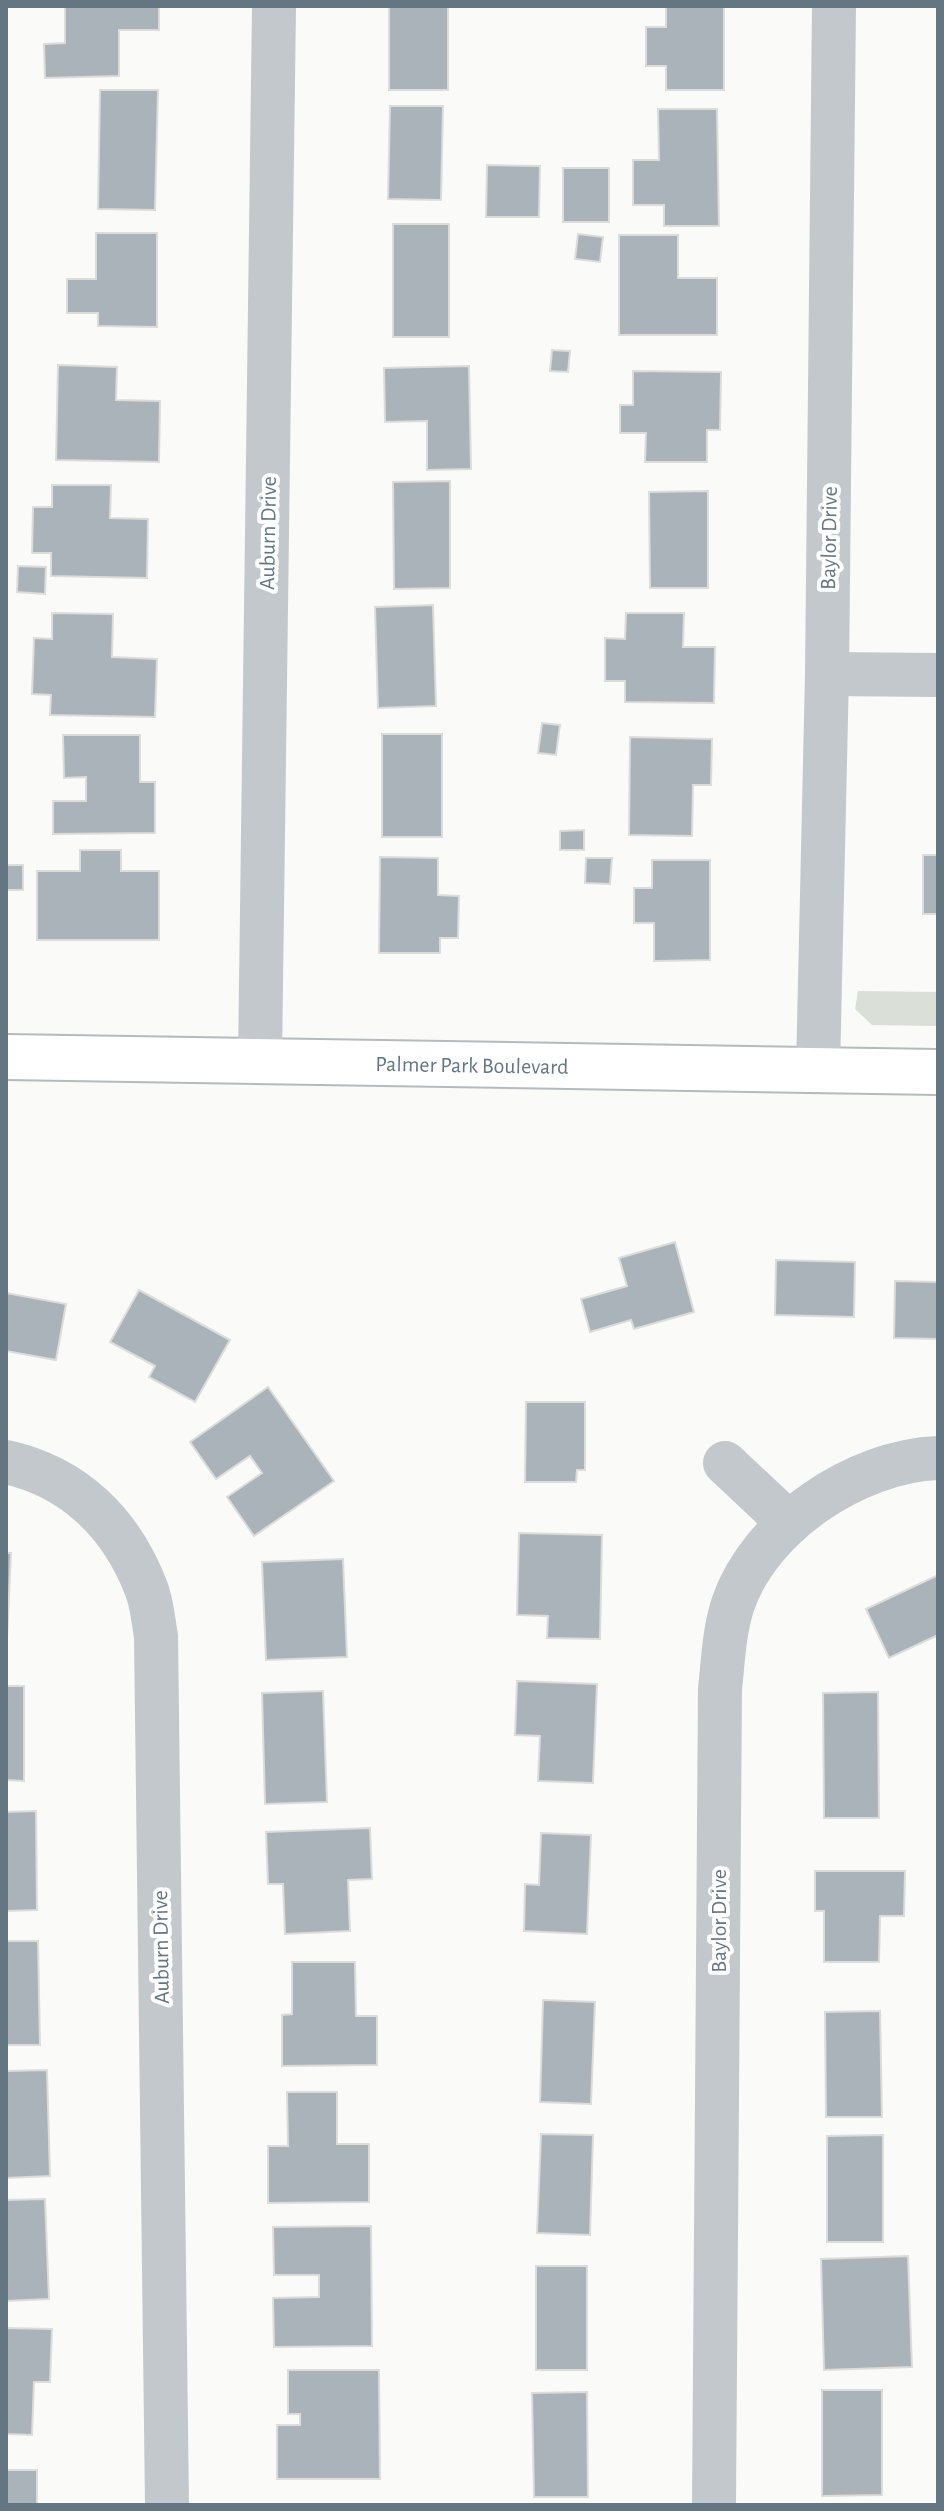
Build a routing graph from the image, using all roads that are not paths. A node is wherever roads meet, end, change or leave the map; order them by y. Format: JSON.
{"nodes":[{"id":1,"x":274,"y":6,"type":"edge"},
{"id":2,"x":834,"y":6,"type":"edge"},
{"id":3,"x":827,"y":674,"type":"junction"},
{"id":4,"x":938,"y":675,"type":"edge"},
{"id":5,"x":6,"y":1057,"type":"edge"},
{"id":6,"x":260,"y":1060,"type":"junction"},
{"id":7,"x":818,"y":1070,"type":"junction"},
{"id":8,"x":938,"y":1072,"type":"edge"},
{"id":9,"x":938,"y":1458,"type":"edge"},
{"id":10,"x":6,"y":1462,"type":"edge"},
{"id":11,"x":725,"y":1463,"type":"dead end"},
{"id":12,"x":789,"y":1523,"type":"junction"},
{"id":13,"x":167,"y":2505,"type":"edge"},
{"id":14,"x":714,"y":2505,"type":"edge"}],
"edges":[{"from":1,"to":6,"type":"street","name":"Auburn Drive"},
{"from":2,"to":3,"type":"street","name":"Baylor Drive"},
{"from":3,"to":4,"type":"street"},
{"from":3,"to":7,"type":"street","name":"Baylor Drive"},
{"from":5,"to":6,"type":"main road","name":"Palmer Park Boulevard"},
{"from":6,"to":7,"type":"main road","name":"Palmer Park Boulevard"},
{"from":7,"to":8,"type":"main road","name":"Palmer Park Boulevard"},
{"from":9,"to":12,"type":"street","name":"Baylor Drive"},
{"from":10,"to":13,"type":"street","name":"Auburn Drive"},
{"from":11,"to":12,"type":"street"},
{"from":12,"to":14,"type":"street","name":"Baylor Drive"}]}
